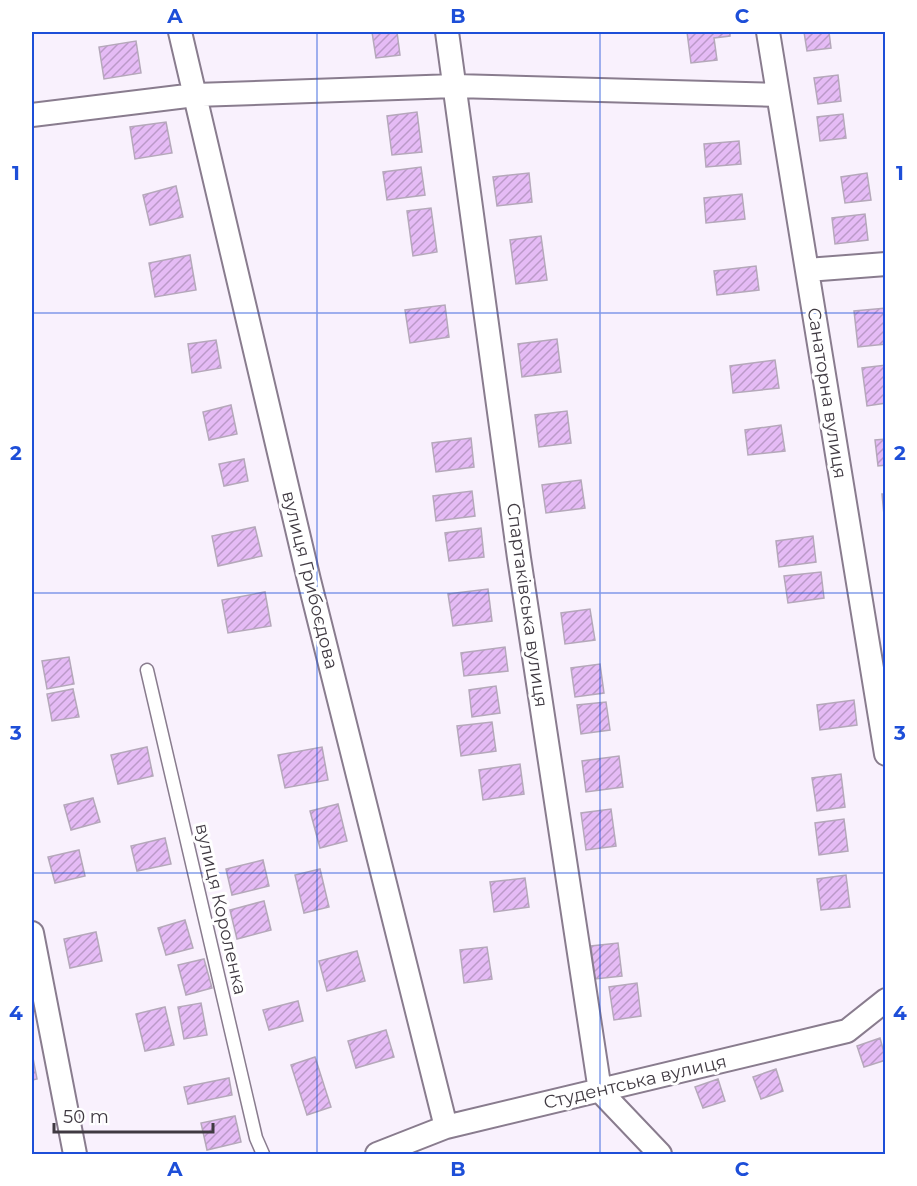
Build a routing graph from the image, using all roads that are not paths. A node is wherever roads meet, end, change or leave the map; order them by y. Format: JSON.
{"nodes":[{"id":1,"x":180,"y":32,"type":"edge"},
{"id":2,"x":447,"y":32,"type":"edge"},
{"id":3,"x":768,"y":32,"type":"edge"},
{"id":4,"x":455,"y":86,"type":"junction"},
{"id":5,"x":195,"y":95,"type":"junction"},
{"id":6,"x":778,"y":95,"type":"junction"},
{"id":7,"x":32,"y":115,"type":"edge"},
{"id":8,"x":885,"y":264,"type":"edge"},
{"id":9,"x":807,"y":270,"type":"junction"},
{"id":10,"x":147,"y":670,"type":"dead end"},
{"id":11,"x":885,"y":754,"type":"edge"},
{"id":12,"x":32,"y":933,"type":"edge"},
{"id":13,"x":885,"y":1000,"type":"edge"},
{"id":14,"x":600,"y":1091,"type":"junction"},
{"id":15,"x":446,"y":1127,"type":"junction"},
{"id":16,"x":75,"y":1155,"type":"edge"},
{"id":17,"x":263,"y":1155,"type":"edge"},
{"id":18,"x":377,"y":1155,"type":"edge"},
{"id":19,"x":660,"y":1155,"type":"edge"}],
"edges":[{"from":1,"to":5,"type":"street","name":"вулиця Грибоєдова"},
{"from":2,"to":4,"type":"street","name":"Спартаківська вулиця"},
{"from":3,"to":6,"type":"street","name":"Санаторна вулиця"},
{"from":4,"to":5,"type":"street"},
{"from":4,"to":6,"type":"street"},
{"from":4,"to":14,"type":"street","name":"Спартаківська вулиця"},
{"from":5,"to":7,"type":"street"},
{"from":5,"to":15,"type":"street","name":"вулиця Грибоєдова"},
{"from":6,"to":9,"type":"street","name":"Санаторна вулиця"},
{"from":8,"to":9,"type":"street"},
{"from":9,"to":11,"type":"street","name":"Санаторна вулиця"},
{"from":10,"to":17,"type":"lane","name":"вулиця Короленка"},
{"from":12,"to":16,"type":"street"},
{"from":13,"to":14,"type":"street","name":"Студентська вулиця"},
{"from":14,"to":15,"type":"street","name":"Студентська вулиця"},
{"from":14,"to":19,"type":"street"},
{"from":15,"to":18,"type":"street","name":"Студентська вулиця"}]}
